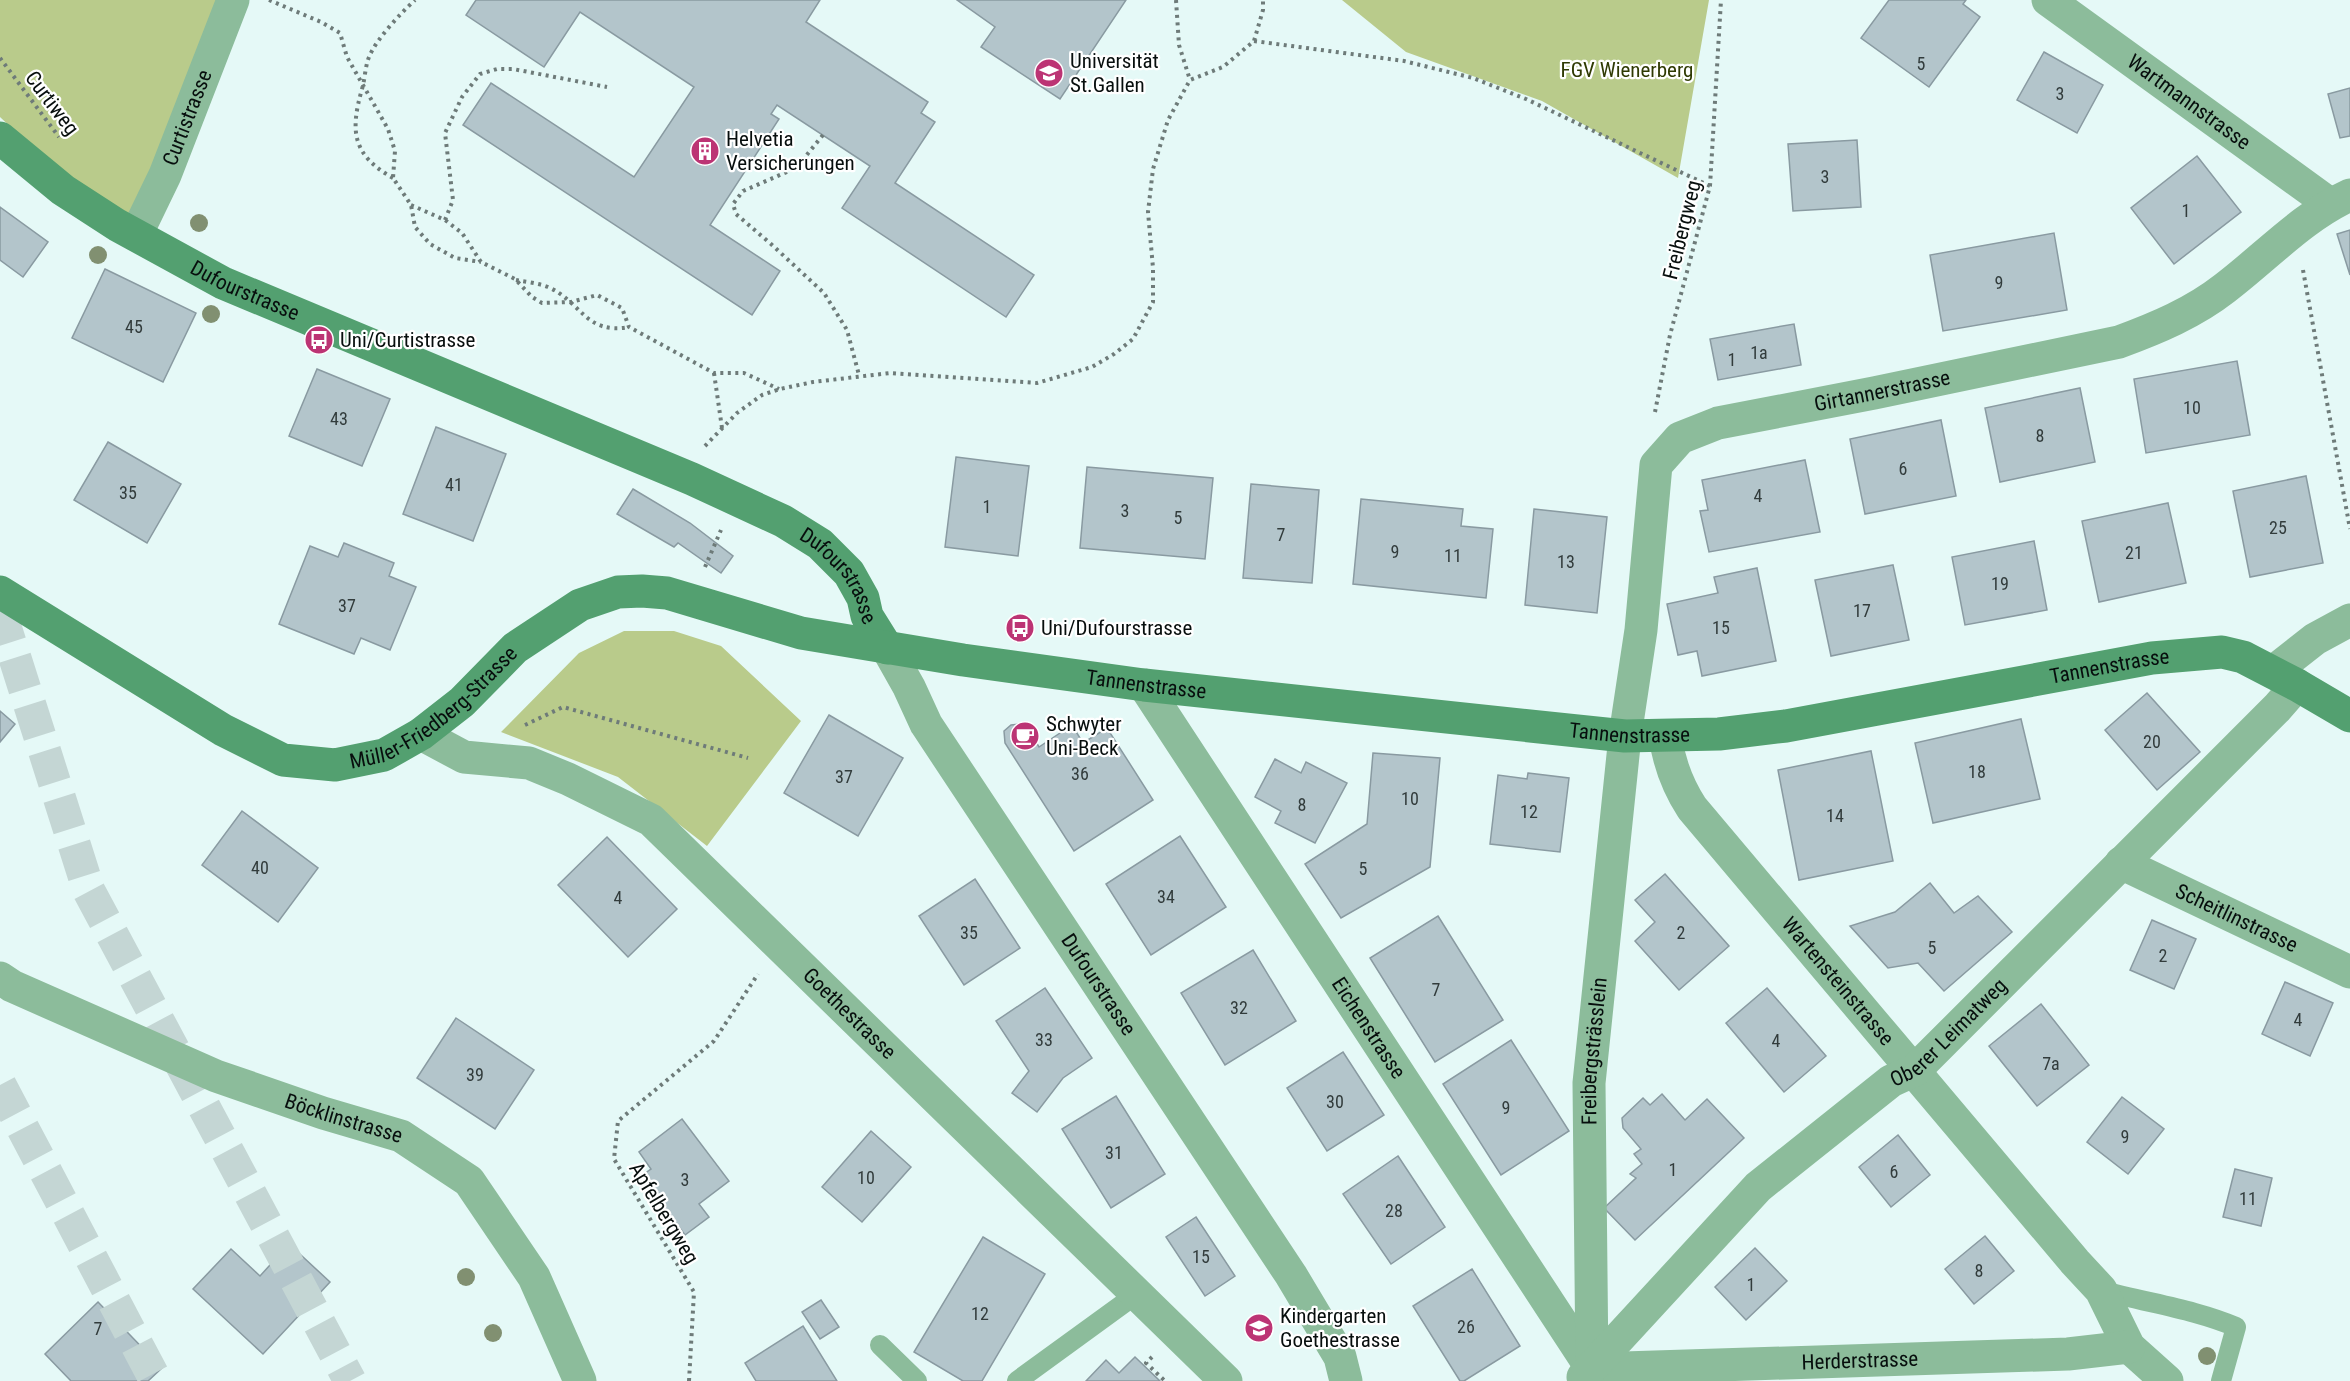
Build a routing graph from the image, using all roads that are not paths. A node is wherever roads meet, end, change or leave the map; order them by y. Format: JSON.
{"nodes":[{"id":1,"x":233,"y":0,"type":"edge"},
{"id":2,"x":2048,"y":0,"type":"edge"},
{"id":3,"x":0,"y":138,"type":"edge"},
{"id":4,"x":2340,"y":199,"type":"edge"},
{"id":5,"x":136,"y":235,"type":"junction"},
{"id":6,"x":0,"y":592,"type":"edge"},
{"id":7,"x":2350,"y":620,"type":"edge"},
{"id":8,"x":887,"y":648,"type":"junction"},
{"id":9,"x":2285,"y":678,"type":"junction"},
{"id":10,"x":1144,"y":686,"type":"junction"},
{"id":11,"x":2350,"y":716,"type":"edge"},
{"id":12,"x":421,"y":735,"type":"junction"},
{"id":13,"x":1625,"y":736,"type":"junction"},
{"id":14,"x":1665,"y":736,"type":"junction"},
{"id":15,"x":2121,"y":862,"type":"junction"},
{"id":16,"x":2350,"y":972,"type":"edge"},
{"id":17,"x":0,"y":978,"type":"edge"},
{"id":18,"x":1915,"y":1070,"type":"junction"},
{"id":19,"x":2101,"y":1290,"type":"junction"},
{"id":20,"x":1138,"y":1293,"type":"junction"},
{"id":21,"x":880,"y":1345,"type":"dead end"},
{"id":22,"x":2129,"y":1347,"type":"junction"},
{"id":23,"x":1585,"y":1375,"type":"edge"},
{"id":24,"x":580,"y":1381,"type":"edge"},
{"id":25,"x":917,"y":1381,"type":"edge"},
{"id":26,"x":1017,"y":1381,"type":"edge"},
{"id":27,"x":1226,"y":1381,"type":"edge"},
{"id":28,"x":1346,"y":1381,"type":"edge"},
{"id":29,"x":2167,"y":1381,"type":"edge"},
{"id":30,"x":2221,"y":1381,"type":"edge"}],
"edges":[{"from":1,"to":5,"type":"street","name":"Curtistrasse"},
{"from":2,"to":4,"type":"street","name":"Wartmannstrasse"},
{"from":3,"to":5,"type":"street","name":"Dufourstrasse"},
{"from":4,"to":13,"type":"street","name":"Girtannerstrasse"},
{"from":5,"to":8,"type":"street","name":"Dufourstrasse"},
{"from":6,"to":12,"type":"street","name":"Müller-Friedberg-Strasse"},
{"from":7,"to":9,"type":"street"},
{"from":8,"to":10,"type":"street","name":"Tannenstrasse"},
{"from":8,"to":12,"type":"street","name":"Müller-Friedberg-Strasse"},
{"from":8,"to":28,"type":"street","name":"Dufourstrasse"},
{"from":9,"to":11,"type":"street","name":"Tannenstrasse"},
{"from":9,"to":14,"type":"street","name":"Tannenstrasse"},
{"from":9,"to":15,"type":"street","name":"Oberer Leimatweg"},
{"from":10,"to":13,"type":"street","name":"Tannenstrasse"},
{"from":10,"to":23,"type":"street","name":"Eichenstrasse"},
{"from":12,"to":20,"type":"street","name":"Goethestrasse"},
{"from":13,"to":14,"type":"street","name":"Tannenstrasse"},
{"from":13,"to":23,"type":"street","name":"Freibergsträsslein"},
{"from":14,"to":18,"type":"street","name":"Wartensteinstrasse"},
{"from":15,"to":16,"type":"street","name":"Scheitlinstrasse"},
{"from":15,"to":18,"type":"street","name":"Oberer Leimatweg"},
{"from":17,"to":24,"type":"street","name":"Böcklinstrasse"},
{"from":18,"to":19,"type":"street","name":"Wartensteinstrasse"},
{"from":18,"to":23,"type":"street","name":"Oberer Leimatweg"},
{"from":19,"to":22,"type":"street","name":"Wartensteinstrasse"},
{"from":19,"to":30,"type":"lane"},
{"from":20,"to":26,"type":"lane"},
{"from":20,"to":27,"type":"street","name":"Goethestrasse"},
{"from":21,"to":25,"type":"lane"},
{"from":22,"to":23,"type":"street","name":"Herderstrasse"},
{"from":22,"to":29,"type":"street","name":"Wartensteinstrasse"}]}
